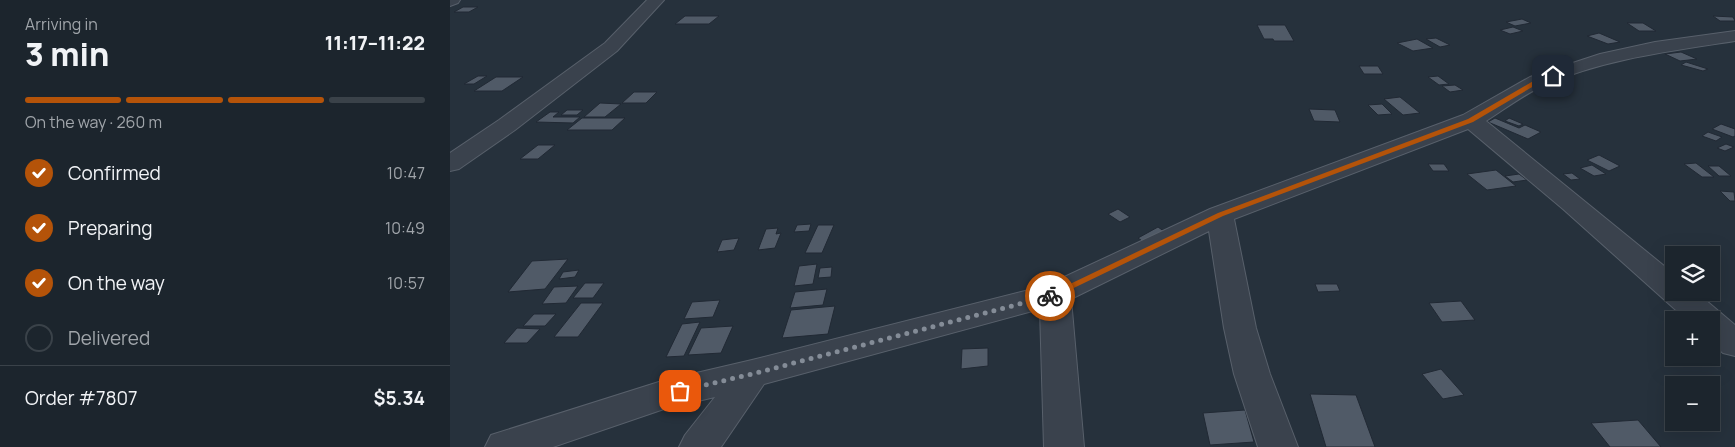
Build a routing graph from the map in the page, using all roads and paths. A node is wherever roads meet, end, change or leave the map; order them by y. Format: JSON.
{"nodes":[{"id":1,"x":656,"y":0,"type":"edge"},
{"id":2,"x":1735,"y":36,"type":"edge"},
{"id":3,"x":1471,"y":120,"type":"junction"},
{"id":4,"x":450,"y":164,"type":"edge"},
{"id":5,"x":1220,"y":215,"type":"junction"},
{"id":6,"x":1665,"y":283,"type":"edge"},
{"id":7,"x":1055,"y":294,"type":"junction"},
{"id":8,"x":1685,"y":301,"type":"edge"},
{"id":9,"x":1697,"y":311,"type":"edge"},
{"id":10,"x":1720,"y":331,"type":"edge"},
{"id":11,"x":1735,"y":344,"type":"edge"},
{"id":12,"x":752,"y":374,"type":"junction"},
{"id":13,"x":506,"y":447,"type":"edge"},
{"id":14,"x":699,"y":447,"type":"edge"},
{"id":15,"x":1064,"y":447,"type":"edge"},
{"id":16,"x":1278,"y":447,"type":"edge"}],
"edges":[{"from":1,"to":4,"type":"street"},
{"from":2,"to":3,"type":"street"},
{"from":3,"to":5,"type":"street"},
{"from":3,"to":6,"type":"street"},
{"from":5,"to":7,"type":"street"},
{"from":5,"to":16,"type":"street"},
{"from":7,"to":12,"type":"street"},
{"from":7,"to":15,"type":"street"},
{"from":8,"to":9,"type":"street"},
{"from":10,"to":11,"type":"street"},
{"from":12,"to":13,"type":"street"},
{"from":12,"to":14,"type":"street"}]}
